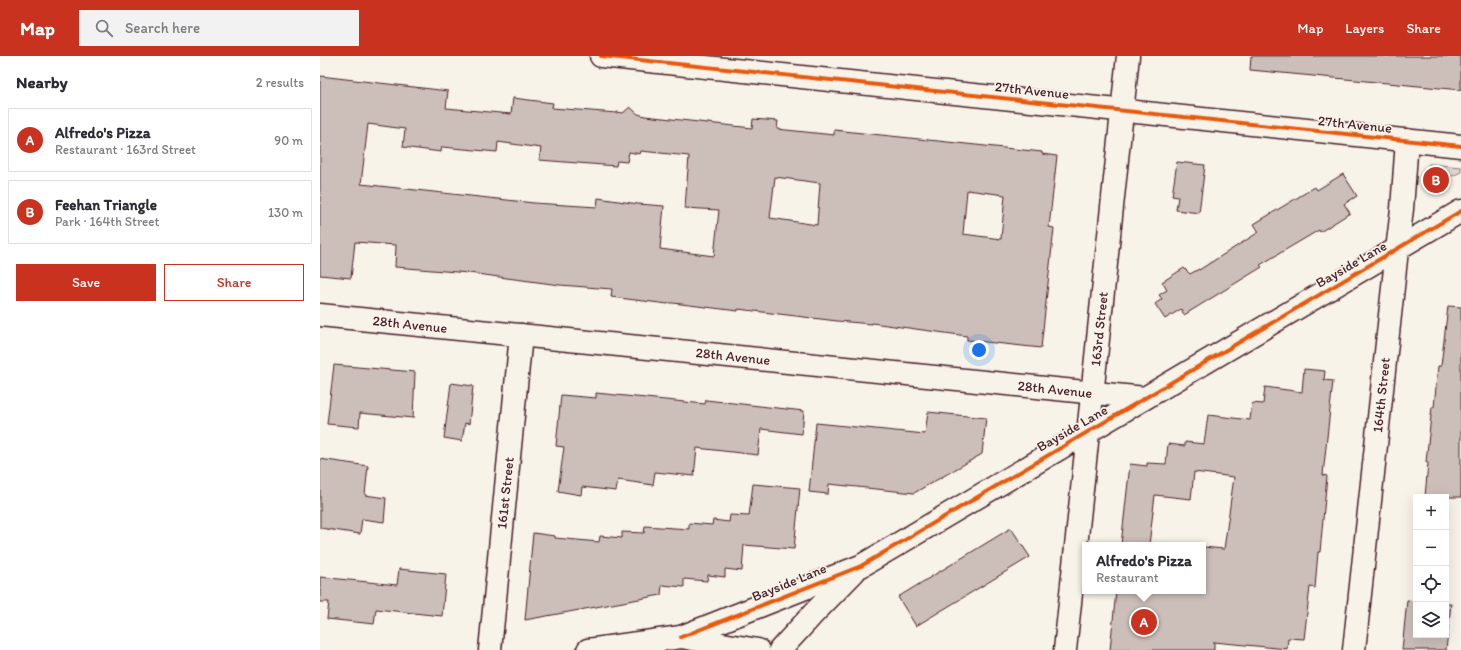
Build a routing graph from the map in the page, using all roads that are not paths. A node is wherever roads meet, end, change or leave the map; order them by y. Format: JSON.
{"nodes":[{"id":1,"x":602,"y":56,"type":"edge"},
{"id":2,"x":1128,"y":56,"type":"edge"},
{"id":3,"x":1122,"y":110,"type":"junction"},
{"id":4,"x":1407,"y":140,"type":"junction"},
{"id":5,"x":1461,"y":146,"type":"edge"},
{"id":6,"x":1461,"y":211,"type":"edge"},
{"id":7,"x":1397,"y":250,"type":"junction"},
{"id":8,"x":320,"y":315,"type":"edge"},
{"id":9,"x":521,"y":335,"type":"junction"},
{"id":10,"x":1092,"y":393,"type":"junction"},
{"id":11,"x":1146,"y":398,"type":"junction"},
{"id":12,"x":1088,"y":432,"type":"junction"},
{"id":13,"x":861,"y":566,"type":"junction"},
{"id":14,"x":681,"y":637,"type":"junction"},
{"id":15,"x":490,"y":650,"type":"edge"},
{"id":16,"x":588,"y":650,"type":"edge"},
{"id":17,"x":758,"y":650,"type":"edge"},
{"id":18,"x":780,"y":650,"type":"edge"},
{"id":19,"x":1065,"y":650,"type":"edge"},
{"id":20,"x":1354,"y":650,"type":"edge"}],
"edges":[{"from":1,"to":3,"type":"street","name":"27th Avenue"},
{"from":2,"to":3,"type":"street","name":"163rd Street"},
{"from":3,"to":4,"type":"street","name":"27th Avenue"},
{"from":3,"to":10,"type":"street","name":"163rd Street"},
{"from":4,"to":5,"type":"street","name":"27th Avenue"},
{"from":4,"to":7,"type":"street","name":"164th Street"},
{"from":6,"to":7,"type":"street","name":"Bayside Lane"},
{"from":7,"to":11,"type":"street","name":"Bayside Lane"},
{"from":7,"to":20,"type":"street","name":"164th Street"},
{"from":8,"to":9,"type":"street","name":"28th Avenue"},
{"from":9,"to":10,"type":"street","name":"28th Avenue"},
{"from":9,"to":15,"type":"street","name":"161st Street"},
{"from":10,"to":11,"type":"street","name":"28th Avenue"},
{"from":10,"to":12,"type":"street","name":"163rd Street"},
{"from":11,"to":12,"type":"street","name":"Bayside Lane"},
{"from":12,"to":13,"type":"street","name":"Bayside Lane"},
{"from":12,"to":19,"type":"street","name":"163rd Street"},
{"from":13,"to":14,"type":"street","name":"Bayside Lane"},
{"from":13,"to":18,"type":"street"},
{"from":14,"to":16,"type":"street"},
{"from":14,"to":17,"type":"street"}]}
